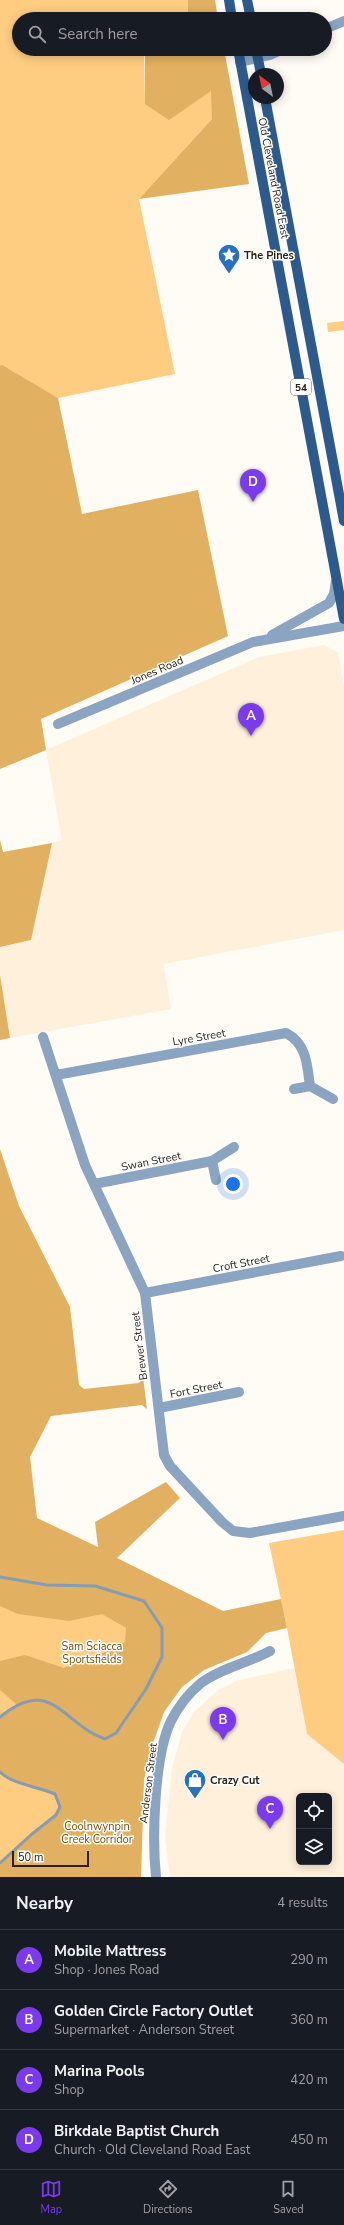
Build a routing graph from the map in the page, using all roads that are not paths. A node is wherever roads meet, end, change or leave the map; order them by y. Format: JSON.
{"nodes":[{"id":1,"x":229,"y":0,"type":"edge"},
{"id":2,"x":247,"y":0,"type":"edge"},
{"id":3,"x":231,"y":12,"type":"edge"},
{"id":4,"x":250,"y":12,"type":"edge"},
{"id":5,"x":344,"y":20,"type":"edge"},
{"id":6,"x":332,"y":26,"type":"edge"},
{"id":7,"x":239,"y":56,"type":"edge"},
{"id":8,"x":251,"y":56,"type":"edge"},
{"id":9,"x":258,"y":56,"type":"edge"},
{"id":10,"x":240,"y":62,"type":"junction"},
{"id":11,"x":260,"y":68,"type":"edge"},
{"id":12,"x":266,"y":104,"type":"edge"},
{"id":13,"x":344,"y":521,"type":"edge"},
{"id":14,"x":336,"y":578,"type":"junction"},
{"id":15,"x":344,"y":619,"type":"edge"},
{"id":16,"x":344,"y":626,"type":"edge"},
{"id":17,"x":265,"y":639,"type":"junction"},
{"id":18,"x":58,"y":724,"type":"dead end"},
{"id":19,"x":43,"y":1037,"type":"dead end"},
{"id":20,"x":56,"y":1075,"type":"junction"},
{"id":21,"x":310,"y":1086,"type":"junction"},
{"id":22,"x":294,"y":1089,"type":"dead end"},
{"id":23,"x":333,"y":1099,"type":"dead end"},
{"id":24,"x":234,"y":1147,"type":"dead end"},
{"id":25,"x":212,"y":1161,"type":"junction"},
{"id":26,"x":216,"y":1180,"type":"dead end"},
{"id":27,"x":94,"y":1184,"type":"junction"},
{"id":28,"x":341,"y":1256,"type":"dead end"},
{"id":29,"x":145,"y":1293,"type":"junction"},
{"id":30,"x":239,"y":1392,"type":"dead end"},
{"id":31,"x":159,"y":1408,"type":"junction"},
{"id":32,"x":344,"y":1516,"type":"edge"},
{"id":33,"x":270,"y":1652,"type":"dead end"},
{"id":34,"x":156,"y":1877,"type":"edge"}],
"edges":[{"from":1,"to":3,"type":"main road"},
{"from":2,"to":4,"type":"main road"},
{"from":5,"to":6,"type":"street"},
{"from":7,"to":10,"type":"main road","name":"Old Cleveland Road East","number":"54"},
{"from":8,"to":10,"type":"street"},
{"from":9,"to":11,"type":"main road"},
{"from":10,"to":14,"type":"main road","name":"Old Cleveland Road East","number":"54"},
{"from":12,"to":13,"type":"main road","name":"Old Cleveland Road East","number":"54"},
{"from":14,"to":15,"type":"main road","name":"Old Cleveland Road East","number":"54"},
{"from":14,"to":17,"type":"street","name":"Jones Road"},
{"from":16,"to":17,"type":"street","name":"Jones Road"},
{"from":17,"to":18,"type":"street","name":"Jones Road"},
{"from":19,"to":20,"type":"street","name":"Brewer Street"},
{"from":20,"to":21,"type":"street","name":"Lyre Street"},
{"from":20,"to":27,"type":"street","name":"Brewer Street"},
{"from":21,"to":22,"type":"street"},
{"from":21,"to":23,"type":"street"},
{"from":24,"to":25,"type":"street","name":"Swan Street"},
{"from":25,"to":26,"type":"street"},
{"from":25,"to":27,"type":"street","name":"Swan Street"},
{"from":27,"to":29,"type":"street","name":"Brewer Street"},
{"from":28,"to":29,"type":"street","name":"Croft Street"},
{"from":29,"to":31,"type":"street","name":"Brewer Street"},
{"from":30,"to":31,"type":"street","name":"Fort Street"},
{"from":31,"to":32,"type":"street","name":"Brewer Street"},
{"from":33,"to":34,"type":"street","name":"Anderson Street"}]}
